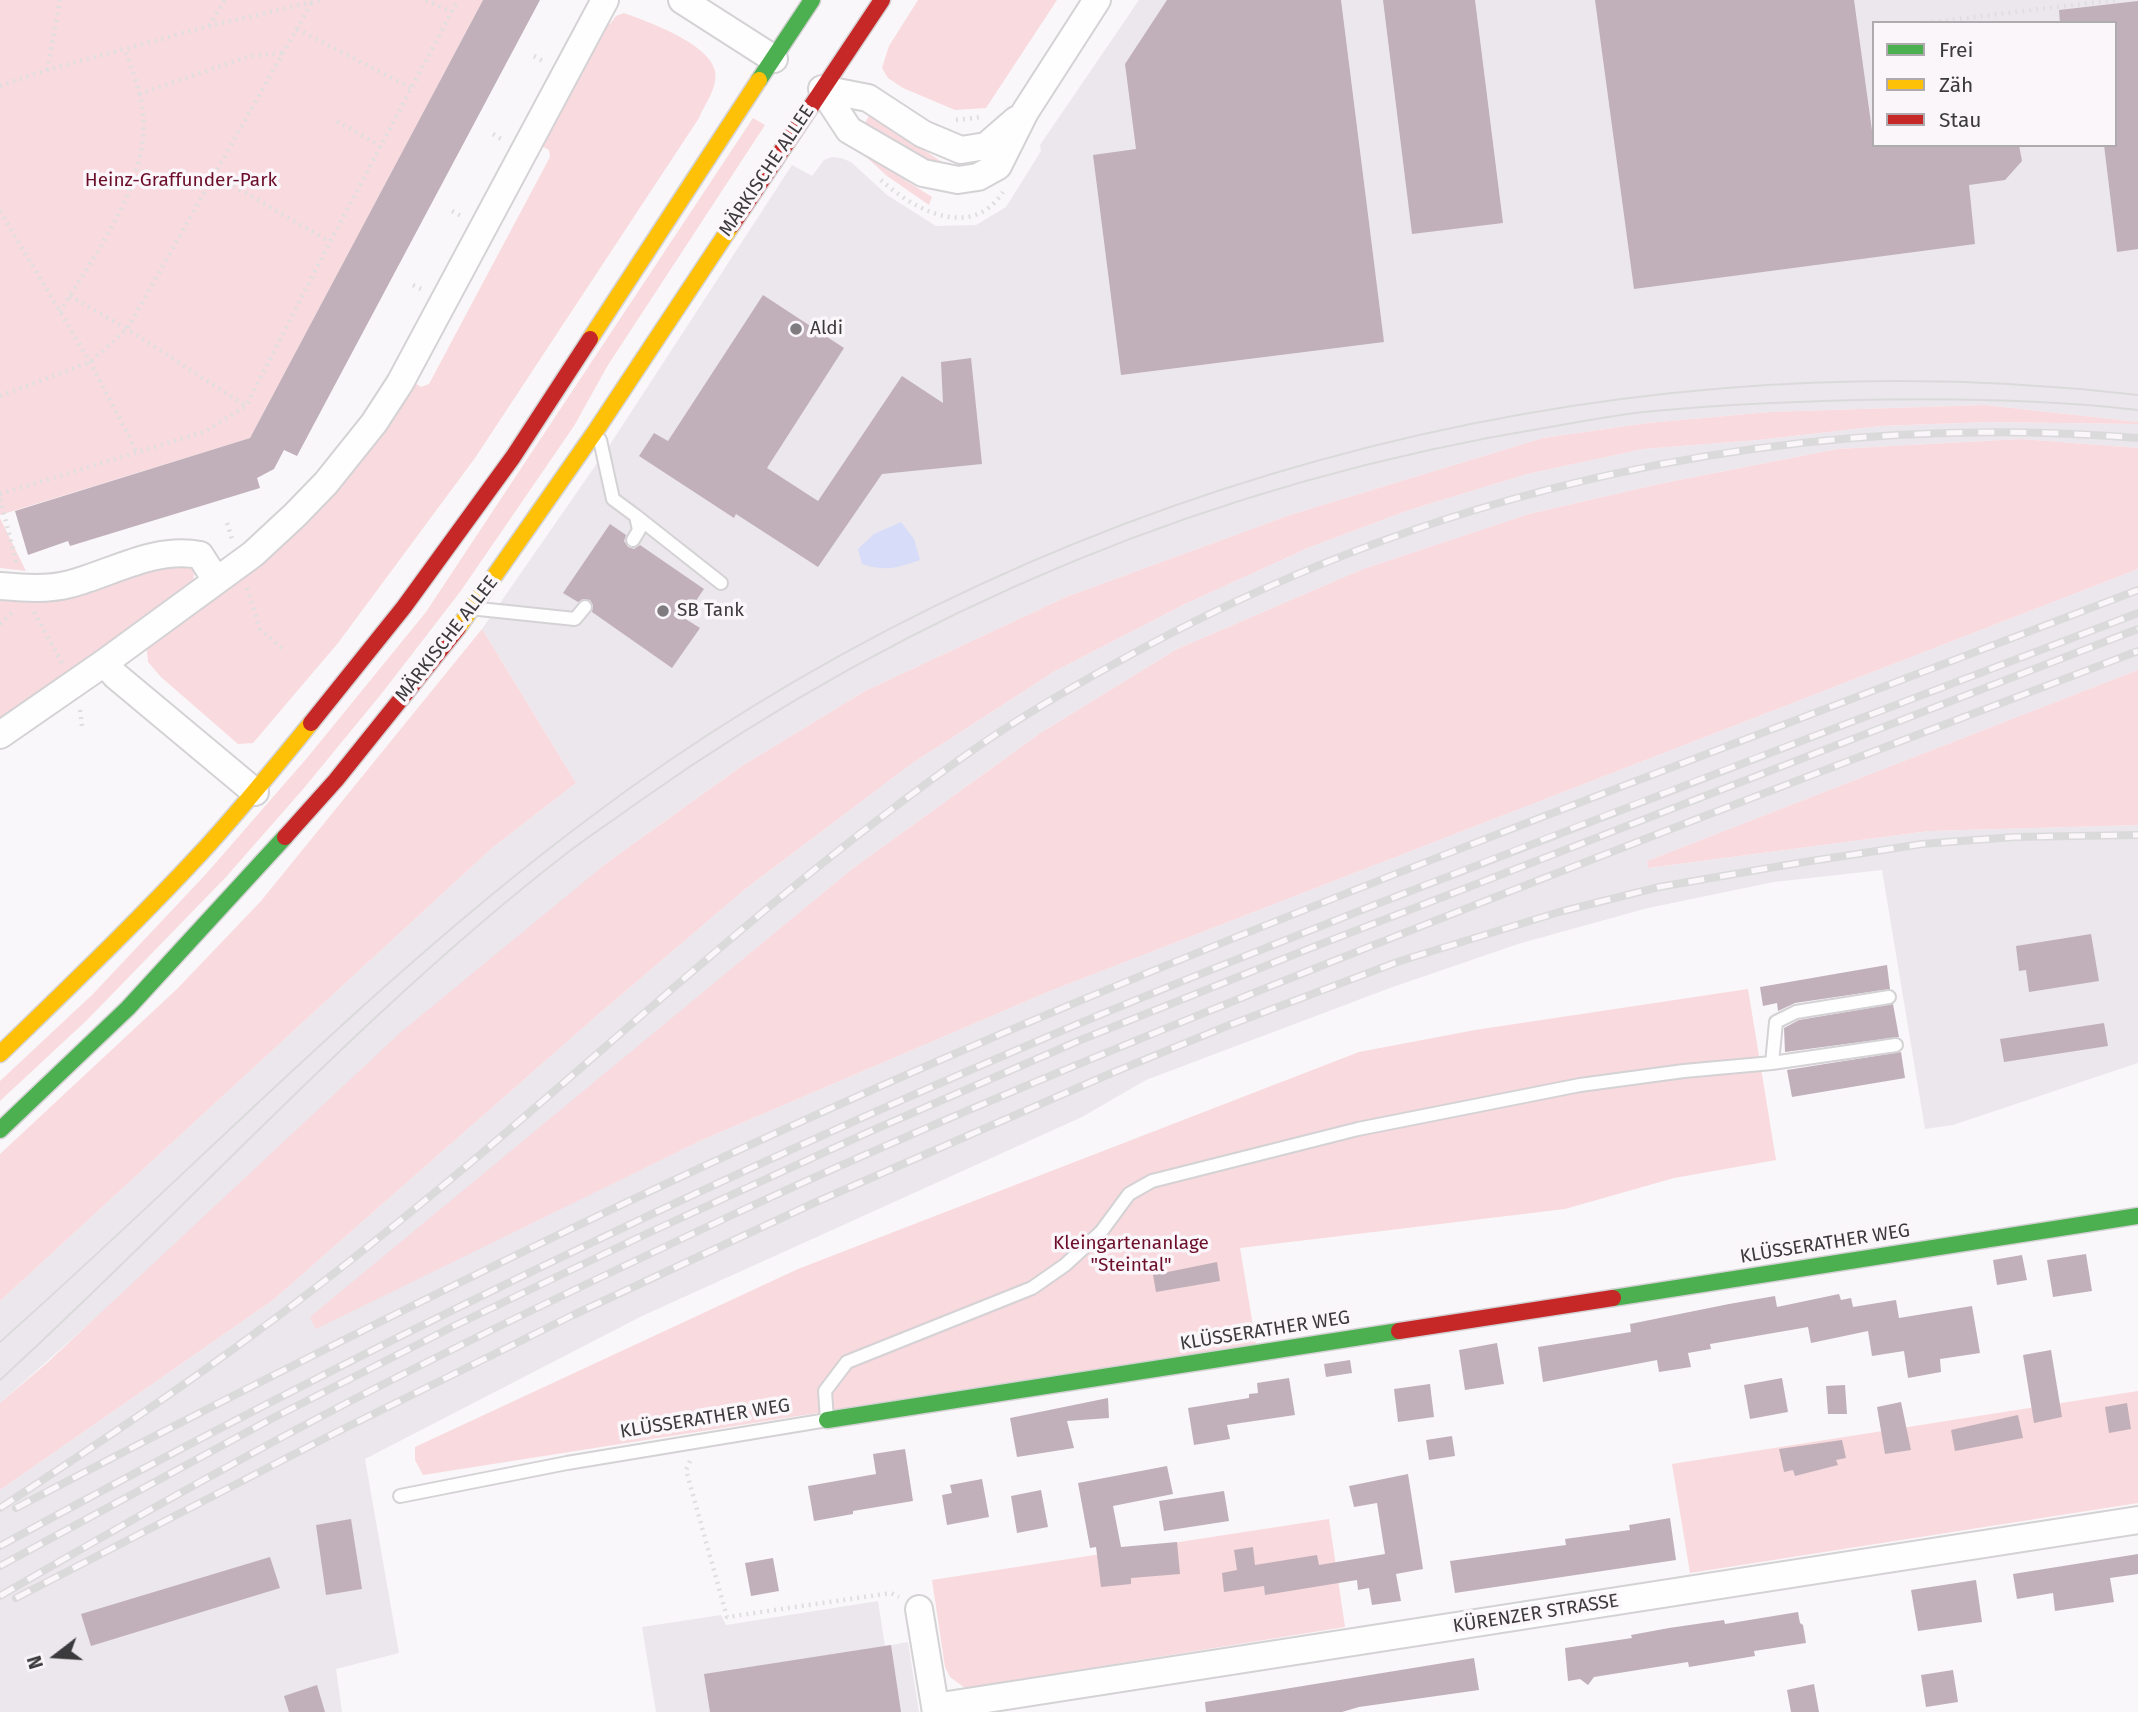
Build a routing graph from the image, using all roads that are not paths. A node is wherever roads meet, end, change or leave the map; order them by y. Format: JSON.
{"nodes":[{"id":1,"x":605,"y":0,"type":"edge"},
{"id":2,"x":682,"y":0,"type":"edge"},
{"id":3,"x":812,"y":0,"type":"edge"},
{"id":4,"x":882,"y":0,"type":"edge"},
{"id":5,"x":1097,"y":0,"type":"edge"},
{"id":6,"x":779,"y":62,"type":"junction"},
{"id":7,"x":817,"y":86,"type":"junction"},
{"id":8,"x":1025,"y":112,"type":"junction"},
{"id":9,"x":597,"y":429,"type":"junction"},
{"id":10,"x":636,"y":516,"type":"junction"},
{"id":11,"x":633,"y":540,"type":"dead end"},
{"id":12,"x":216,"y":580,"type":"junction"},
{"id":13,"x":721,"y":583,"type":"dead end"},
{"id":14,"x":12,"y":587,"type":"edge"},
{"id":15,"x":585,"y":607,"type":"dead end"},
{"id":16,"x":474,"y":608,"type":"junction"},
{"id":17,"x":104,"y":663,"type":"junction"},
{"id":18,"x":0,"y":735,"type":"edge"},
{"id":19,"x":255,"y":792,"type":"junction"},
{"id":20,"x":1889,"y":997,"type":"dead end"},
{"id":21,"x":1896,"y":1045,"type":"dead end"},
{"id":22,"x":0,"y":1054,"type":"edge"},
{"id":23,"x":1772,"y":1063,"type":"junction"},
{"id":24,"x":0,"y":1130,"type":"edge"},
{"id":25,"x":2138,"y":1216,"type":"edge"},
{"id":26,"x":827,"y":1420,"type":"junction"},
{"id":27,"x":400,"y":1496,"type":"dead end"},
{"id":28,"x":2138,"y":1520,"type":"edge"},
{"id":29,"x":919,"y":1609,"type":"road end"},
{"id":30,"x":935,"y":1709,"type":"edge"}],
"edges":[{"from":1,"to":12,"type":"street"},
{"from":2,"to":6,"type":"street"},
{"from":3,"to":6,"type":"main road"},
{"from":4,"to":7,"type":"main road","name":"MÄRKISCHE ALLEE"},
{"from":5,"to":8,"type":"street"},
{"from":6,"to":19,"type":"main road"},
{"from":7,"to":8,"type":"street"},
{"from":7,"to":8,"type":"street"},
{"from":7,"to":9,"type":"main road","name":"MÄRKISCHE ALLEE"},
{"from":9,"to":10,"type":"lane"},
{"from":9,"to":16,"type":"main road","name":"MÄRKISCHE ALLEE"},
{"from":10,"to":11,"type":"lane"},
{"from":10,"to":13,"type":"lane"},
{"from":12,"to":14,"type":"street"},
{"from":12,"to":17,"type":"street"},
{"from":15,"to":16,"type":"lane"},
{"from":16,"to":24,"type":"main road","name":"MÄRKISCHE ALLEE"},
{"from":17,"to":18,"type":"street"},
{"from":17,"to":19,"type":"street"},
{"from":19,"to":22,"type":"main road"},
{"from":20,"to":23,"type":"lane"},
{"from":21,"to":23,"type":"lane"},
{"from":23,"to":26,"type":"lane"},
{"from":25,"to":26,"type":"main road","name":"KLÜSSERATHER WEG"},
{"from":26,"to":27,"type":"lane","name":"KLÜSSERATHER WEG"},
{"from":28,"to":30,"type":"street","name":"KÜRENZER STRASSE"},
{"from":29,"to":30,"type":"street"}]}
